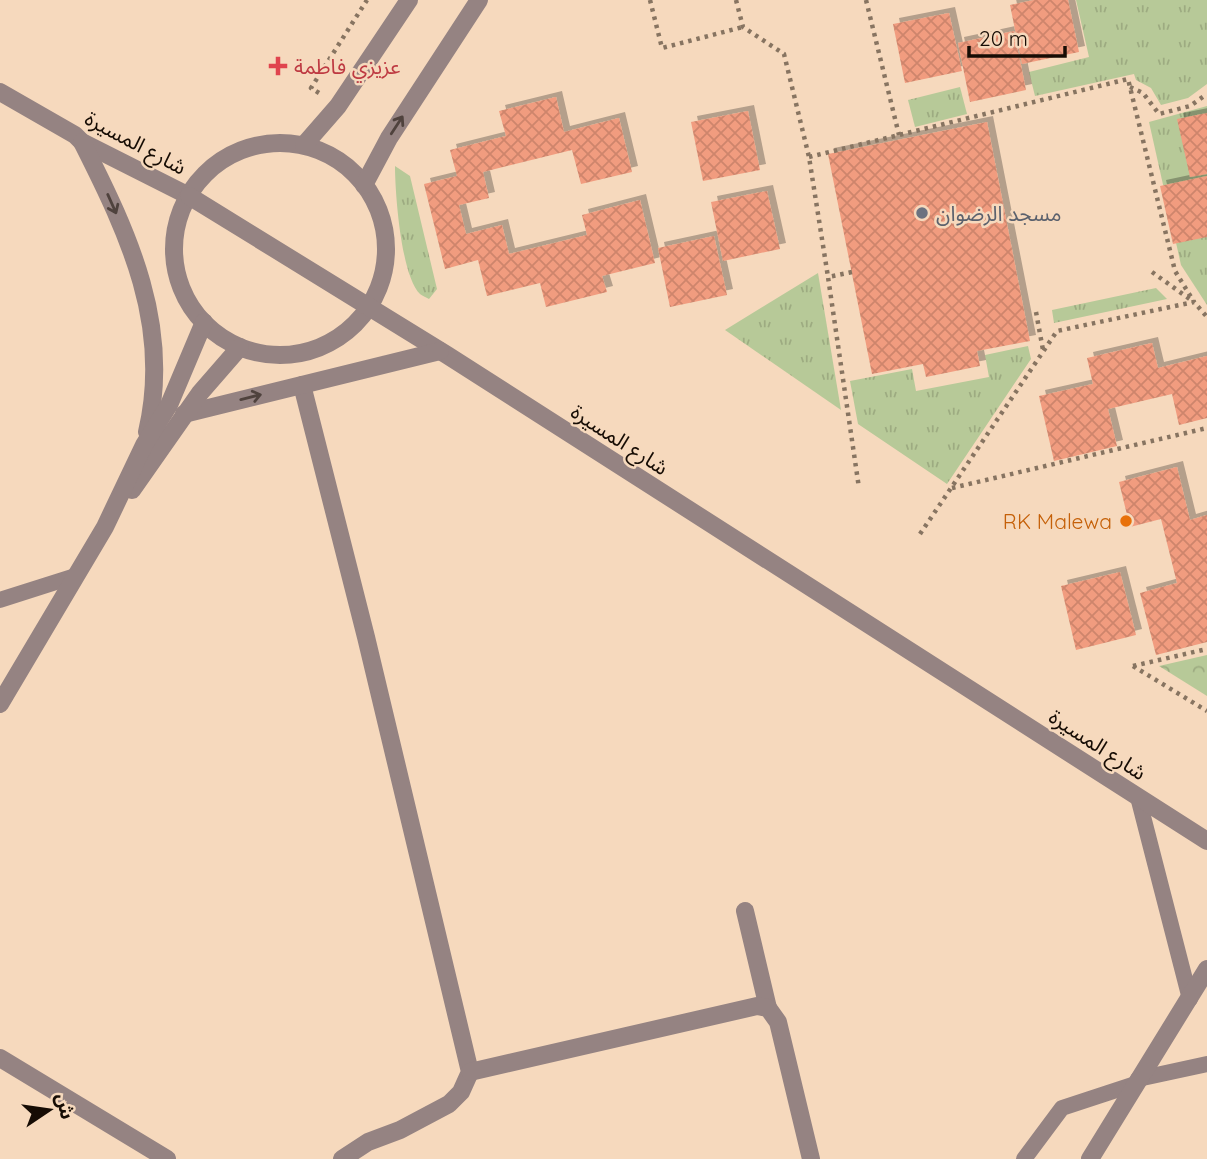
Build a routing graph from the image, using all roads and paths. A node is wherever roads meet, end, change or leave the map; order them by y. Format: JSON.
{"nodes":[{"id":1,"x":367,"y":0,"type":"edge"},
{"id":2,"x":409,"y":0,"type":"edge"},
{"id":3,"x":479,"y":0,"type":"edge"},
{"id":4,"x":650,"y":0,"type":"edge"},
{"id":5,"x":736,"y":0,"type":"edge"},
{"id":6,"x":866,"y":0,"type":"edge"},
{"id":7,"x":743,"y":27,"type":"junction"},
{"id":8,"x":1130,"y":87,"type":"junction"},
{"id":9,"x":0,"y":92,"type":"edge"},
{"id":10,"x":1207,"y":94,"type":"edge"},
{"id":11,"x":338,"y":106,"type":"junction"},
{"id":12,"x":898,"y":135,"type":"junction"},
{"id":13,"x":82,"y":142,"type":"junction"},
{"id":14,"x":303,"y":145,"type":"junction"},
{"id":15,"x":809,"y":157,"type":"junction"},
{"id":16,"x":364,"y":185,"type":"junction"},
{"id":17,"x":189,"y":196,"type":"junction"},
{"id":18,"x":852,"y":272,"type":"dead end"},
{"id":19,"x":1152,"y":272,"type":"dead end"},
{"id":20,"x":828,"y":276,"type":"junction"},
{"id":21,"x":1194,"y":302,"type":"junction"},
{"id":22,"x":369,"y":307,"type":"junction"},
{"id":23,"x":1036,"y":313,"type":"dead end"},
{"id":24,"x":1207,"y":317,"type":"edge"},
{"id":25,"x":204,"y":322,"type":"junction"},
{"id":26,"x":240,"y":347,"type":"junction"},
{"id":27,"x":440,"y":351,"type":"junction"},
{"id":28,"x":1044,"y":351,"type":"junction"},
{"id":29,"x":302,"y":385,"type":"junction"},
{"id":30,"x":184,"y":414,"type":"junction"},
{"id":31,"x":1207,"y":428,"type":"edge"},
{"id":32,"x":144,"y":445,"type":"junction"},
{"id":33,"x":859,"y":488,"type":"dead end"},
{"id":34,"x":951,"y":488,"type":"junction"},
{"id":35,"x":105,"y":527,"type":"junction"},
{"id":36,"x":920,"y":534,"type":"dead end"},
{"id":37,"x":75,"y":576,"type":"junction"},
{"id":38,"x":0,"y":600,"type":"edge"},
{"id":39,"x":1207,"y":649,"type":"edge"},
{"id":40,"x":0,"y":704,"type":"edge"},
{"id":41,"x":1207,"y":711,"type":"edge"},
{"id":42,"x":1138,"y":797,"type":"junction"},
{"id":43,"x":1207,"y":841,"type":"edge"},
{"id":44,"x":745,"y":911,"type":"dead end"},
{"id":45,"x":1207,"y":969,"type":"edge"},
{"id":46,"x":1190,"y":999,"type":"junction"},
{"id":47,"x":768,"y":1008,"type":"junction"},
{"id":48,"x":0,"y":1058,"type":"edge"},
{"id":49,"x":1207,"y":1064,"type":"edge"},
{"id":50,"x":470,"y":1072,"type":"junction"},
{"id":51,"x":1137,"y":1082,"type":"junction"},
{"id":52,"x":167,"y":1159,"type":"edge"},
{"id":53,"x":342,"y":1159,"type":"edge"},
{"id":54,"x":811,"y":1159,"type":"edge"},
{"id":55,"x":1024,"y":1159,"type":"edge"},
{"id":56,"x":1090,"y":1159,"type":"edge"}],
"edges":[{"from":1,"to":11,"type":"path"},
{"from":2,"to":11,"type":"street"},
{"from":16,"to":3,"type":"street","one_way":true},
{"from":4,"to":7,"type":"path"},
{"from":5,"to":7,"type":"path"},
{"from":6,"to":12,"type":"path"},
{"from":7,"to":15,"type":"path"},
{"from":8,"to":10,"type":"path"},
{"from":8,"to":12,"type":"path"},
{"from":8,"to":21,"type":"path"},
{"from":9,"to":13,"type":"street","name":"شارع المسيرة"},
{"from":11,"to":14,"type":"street"},
{"from":12,"to":15,"type":"path"},
{"from":13,"to":17,"type":"street","name":"شارع المسيرة"},
{"from":13,"to":32,"type":"street","one_way":true},
{"from":14,"to":16,"type":"street"},
{"from":14,"to":17,"type":"street"},
{"from":15,"to":20,"type":"path"},
{"from":16,"to":22,"type":"street"},
{"from":17,"to":22,"type":"street","name":"شارع المسيرة"},
{"from":17,"to":25,"type":"street"},
{"from":18,"to":20,"type":"path"},
{"from":19,"to":21,"type":"path"},
{"from":20,"to":33,"type":"path"},
{"from":21,"to":24,"type":"path"},
{"from":21,"to":28,"type":"path"},
{"from":22,"to":26,"type":"street"},
{"from":22,"to":27,"type":"street","name":"شارع المسيرة"},
{"from":23,"to":28,"type":"path"},
{"from":25,"to":26,"type":"street"},
{"from":25,"to":32,"type":"street"},
{"from":26,"to":30,"type":"street"},
{"from":27,"to":29,"type":"street"},
{"from":27,"to":42,"type":"street","name":"شارع المسيرة"},
{"from":28,"to":34,"type":"path"},
{"from":30,"to":29,"type":"street","one_way":true},
{"from":29,"to":50,"type":"street"},
{"from":30,"to":35,"type":"street"},
{"from":31,"to":34,"type":"path"},
{"from":32,"to":35,"type":"street"},
{"from":34,"to":36,"type":"path"},
{"from":35,"to":37,"type":"street"},
{"from":37,"to":38,"type":"lane"},
{"from":37,"to":40,"type":"street"},
{"from":39,"to":41,"type":"path"},
{"from":42,"to":43,"type":"street","name":"شارع المسيرة"},
{"from":42,"to":46,"type":"lane"},
{"from":44,"to":47,"type":"street"},
{"from":45,"to":46,"type":"street"},
{"from":46,"to":51,"type":"street"},
{"from":47,"to":50,"type":"street"},
{"from":47,"to":54,"type":"street"},
{"from":48,"to":52,"type":"street"},
{"from":49,"to":51,"type":"lane"},
{"from":50,"to":53,"type":"street"},
{"from":51,"to":55,"type":"lane"},
{"from":51,"to":56,"type":"street"}]}
